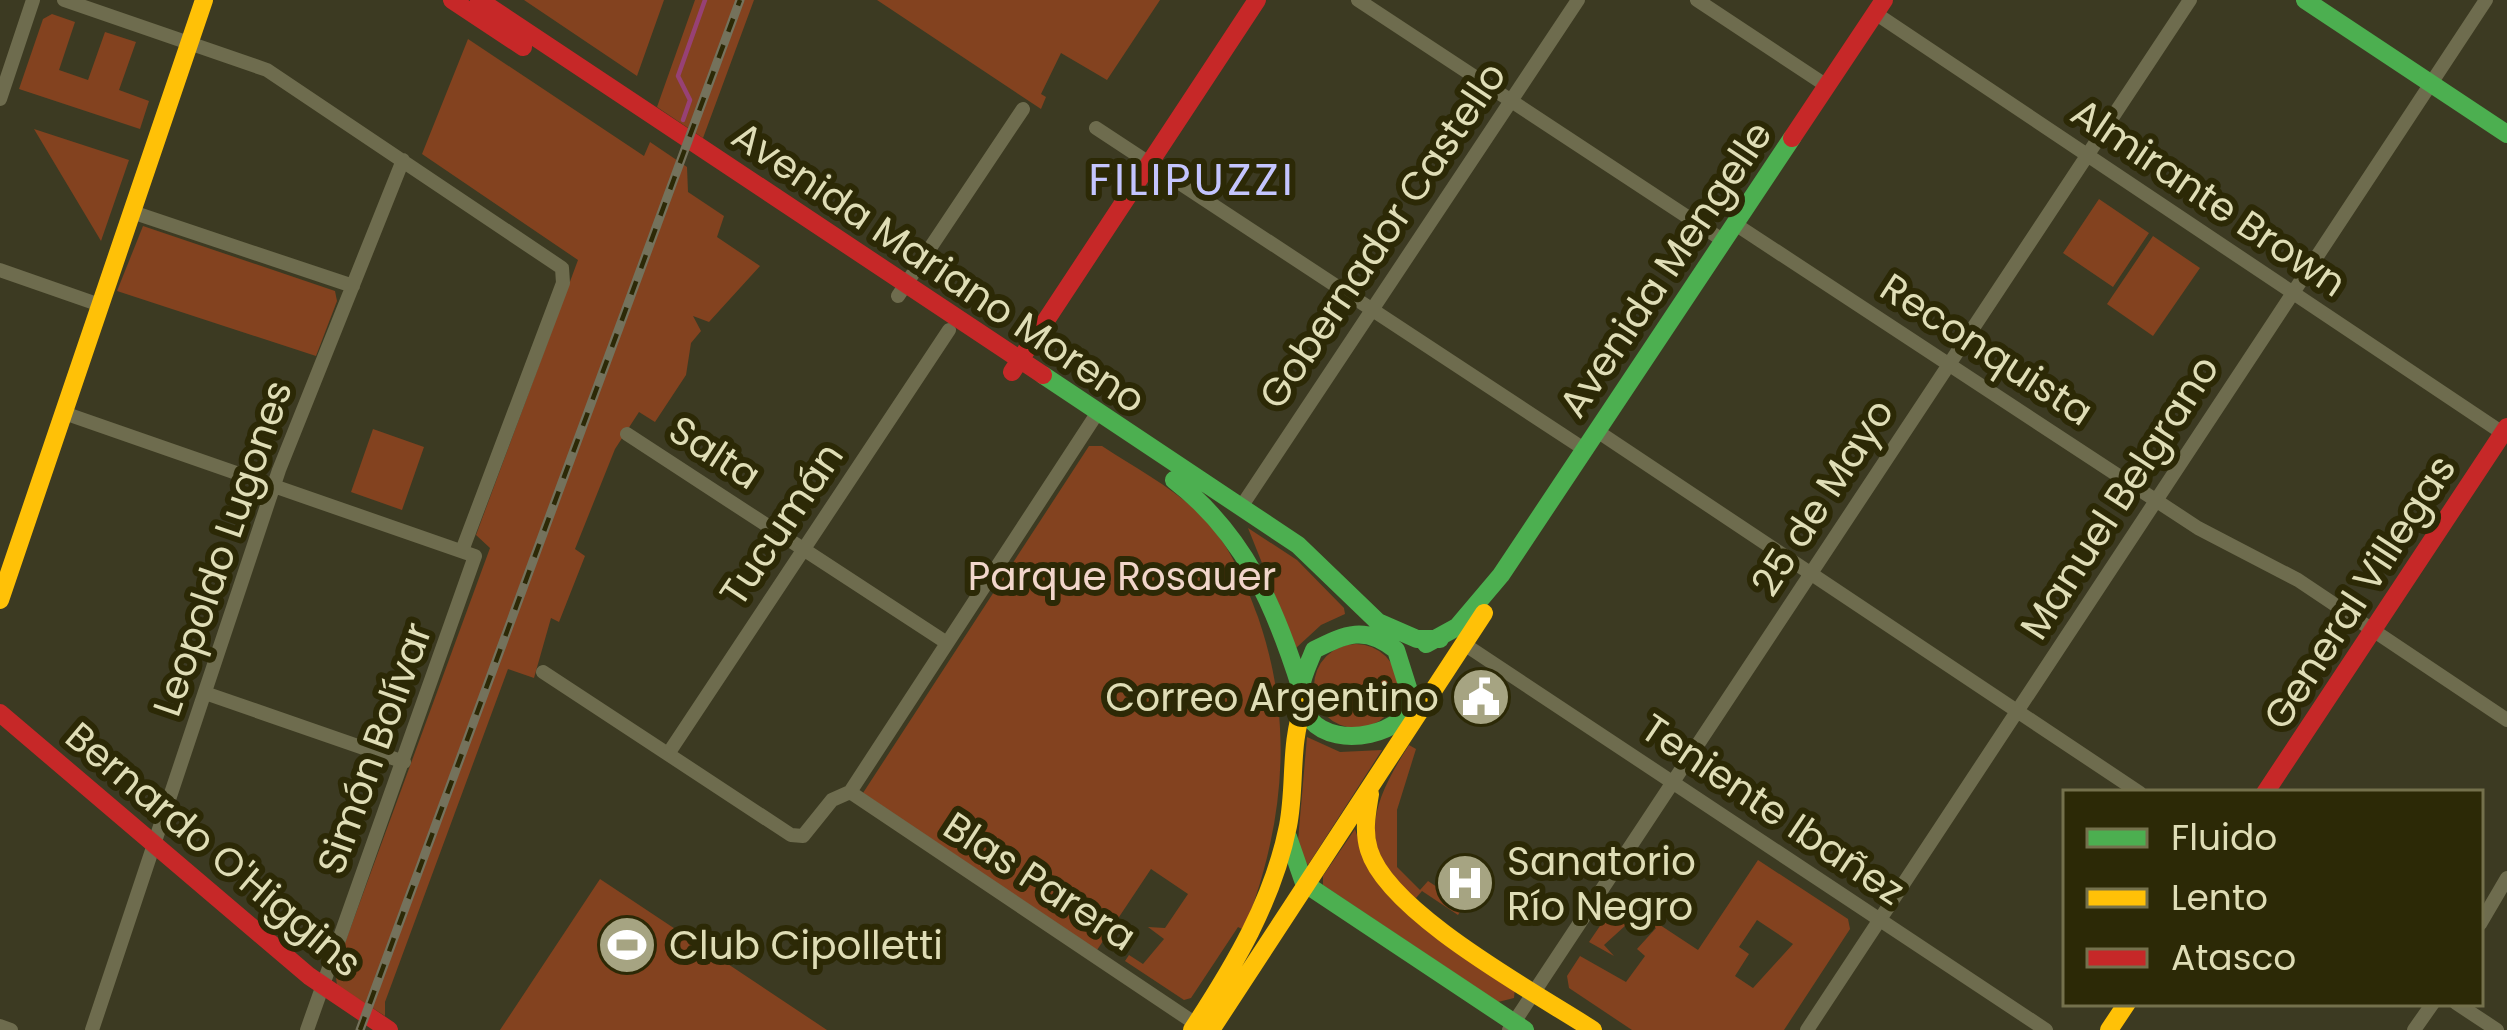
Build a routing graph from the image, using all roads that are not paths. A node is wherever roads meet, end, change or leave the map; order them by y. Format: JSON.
{"nodes":[{"id":1,"x":33,"y":0,"type":"edge"},
{"id":2,"x":64,"y":0,"type":"edge"},
{"id":3,"x":204,"y":0,"type":"edge"},
{"id":4,"x":452,"y":0,"type":"edge"},
{"id":5,"x":479,"y":0,"type":"edge"},
{"id":6,"x":1257,"y":0,"type":"edge"},
{"id":7,"x":1358,"y":0,"type":"edge"},
{"id":8,"x":1578,"y":0,"type":"edge"},
{"id":9,"x":1697,"y":0,"type":"edge"},
{"id":10,"x":2190,"y":0,"type":"edge"},
{"id":11,"x":2305,"y":0,"type":"edge"},
{"id":12,"x":2486,"y":0,"type":"edge"},
{"id":13,"x":1879,"y":7,"type":"edge"},
{"id":14,"x":190,"y":42,"type":"junction"},
{"id":15,"x":2431,"y":84,"type":"junction"},
{"id":16,"x":1827,"y":86,"type":"junction"},
{"id":17,"x":0,"y":99,"type":"edge"},
{"id":18,"x":1511,"y":100,"type":"junction"},
{"id":19,"x":1023,"y":109,"type":"dead end"},
{"id":20,"x":1096,"y":128,"type":"dead end"},
{"id":21,"x":2507,"y":134,"type":"edge"},
{"id":22,"x":2087,"y":155,"type":"junction"},
{"id":23,"x":404,"y":160,"type":"junction"},
{"id":24,"x":1150,"y":163,"type":"junction"},
{"id":25,"x":132,"y":212,"type":"junction"},
{"id":26,"x":1730,"y":232,"type":"junction"},
{"id":27,"x":0,"y":270,"type":"edge"},
{"id":28,"x":353,"y":286,"type":"junction"},
{"id":29,"x":902,"y":291,"type":"junction"},
{"id":30,"x":2293,"y":293,"type":"junction"},
{"id":31,"x":100,"y":305,"type":"junction"},
{"id":32,"x":1372,"y":310,"type":"junction"},
{"id":33,"x":949,"y":330,"type":"junction"},
{"id":34,"x":1949,"y":364,"type":"junction"},
{"id":35,"x":1016,"y":366,"type":"junction"},
{"id":36,"x":64,"y":413,"type":"junction"},
{"id":37,"x":1094,"y":418,"type":"junction"},
{"id":38,"x":1597,"y":431,"type":"junction"},
{"id":39,"x":2506,"y":432,"type":"edge"},
{"id":40,"x":627,"y":434,"type":"dead end"},
{"id":41,"x":1584,"y":449,"type":"junction"},
{"id":42,"x":274,"y":484,"type":"junction"},
{"id":43,"x":2156,"y":500,"type":"junction"},
{"id":44,"x":1241,"y":507,"type":"junction"},
{"id":45,"x":804,"y":549,"type":"junction"},
{"id":46,"x":469,"y":552,"type":"junction"},
{"id":47,"x":1501,"y":574,"type":"junction"},
{"id":48,"x":1811,"y":574,"type":"junction"},
{"id":49,"x":0,"y":600,"type":"edge"},
{"id":50,"x":1353,"y":601,"type":"junction"},
{"id":51,"x":1269,"y":607,"type":"junction"},
{"id":52,"x":2373,"y":630,"type":"junction"},
{"id":53,"x":1384,"y":639,"type":"junction"},
{"id":54,"x":1440,"y":639,"type":"junction"},
{"id":55,"x":947,"y":643,"type":"junction"},
{"id":56,"x":1464,"y":644,"type":"junction"},
{"id":57,"x":543,"y":672,"type":"dead end"},
{"id":58,"x":1440,"y":681,"type":"junction"},
{"id":59,"x":205,"y":693,"type":"junction"},
{"id":60,"x":1303,"y":696,"type":"junction"},
{"id":61,"x":2018,"y":711,"type":"junction"},
{"id":62,"x":0,"y":713,"type":"edge"},
{"id":63,"x":1402,"y":717,"type":"junction"},
{"id":64,"x":2507,"y":720,"type":"edge"},
{"id":65,"x":1293,"y":736,"type":"junction"},
{"id":66,"x":668,"y":754,"type":"junction"},
{"id":67,"x":404,"y":763,"type":"junction"},
{"id":68,"x":1386,"y":764,"type":"junction"},
{"id":69,"x":1673,"y":782,"type":"junction"},
{"id":70,"x":1373,"y":785,"type":"junction"},
{"id":71,"x":2136,"y":790,"type":"edge"},
{"id":72,"x":2267,"y":790,"type":"edge"},
{"id":73,"x":850,"y":792,"type":"junction"},
{"id":74,"x":1287,"y":832,"type":"junction"},
{"id":75,"x":154,"y":844,"type":"junction"},
{"id":76,"x":2507,"y":878,"type":"edge"},
{"id":77,"x":1308,"y":886,"type":"junction"},
{"id":78,"x":2483,"y":919,"type":"edge"},
{"id":79,"x":1880,"y":920,"type":"junction"},
{"id":80,"x":323,"y":986,"type":"junction"},
{"id":81,"x":1534,"y":991,"type":"junction"},
{"id":82,"x":2461,"y":1006,"type":"edge"},
{"id":83,"x":1516,"y":1027,"type":"edge"},
{"id":84,"x":1200,"y":1028,"type":"edge"},
{"id":85,"x":92,"y":1030,"type":"edge"},
{"id":86,"x":307,"y":1030,"type":"edge"},
{"id":87,"x":389,"y":1030,"type":"edge"},
{"id":88,"x":1593,"y":1030,"type":"edge"},
{"id":89,"x":1807,"y":1030,"type":"edge"},
{"id":90,"x":2046,"y":1030,"type":"edge"},
{"id":91,"x":2497,"y":1030,"type":"edge"}],
"edges":[{"from":1,"to":17,"type":"street"},
{"from":2,"to":14,"type":"street"},
{"from":3,"to":14,"type":"main road"},
{"from":4,"to":29,"type":"main road","name":"Avenida Mariano Moreno"},
{"from":5,"to":29,"type":"main road","name":"Avenida Mariano Moreno"},
{"from":6,"to":24,"type":"main road"},
{"from":7,"to":18,"type":"street","name":"Reconquista"},
{"from":8,"to":18,"type":"street","name":"Gobernador Castello"},
{"from":9,"to":16,"type":"street"},
{"from":10,"to":22,"type":"street","name":"25 de Mayo"},
{"from":11,"to":15,"type":"main road"},
{"from":12,"to":15,"type":"street","name":"Manuel Belgrano"},
{"from":13,"to":16,"type":"main road","name":"Avenida Mengelle"},
{"from":13,"to":22,"type":"street","name":"Almirante Brown"},
{"from":14,"to":23,"type":"street"},
{"from":14,"to":25,"type":"main road"},
{"from":15,"to":21,"type":"main road"},
{"from":15,"to":30,"type":"street","name":"Manuel Belgrano"},
{"from":16,"to":26,"type":"main road","name":"Avenida Mengelle"},
{"from":18,"to":26,"type":"street","name":"Reconquista"},
{"from":18,"to":32,"type":"street","name":"Gobernador Castello"},
{"from":19,"to":29,"type":"street"},
{"from":20,"to":24,"type":"street"},
{"from":22,"to":30,"type":"street","name":"Almirante Brown"},
{"from":22,"to":34,"type":"street","name":"25 de Mayo"},
{"from":23,"to":28,"type":"street","name":"Leopoldo Lugones"},
{"from":23,"to":46,"type":"street","name":"Simón Bolívar"},
{"from":24,"to":32,"type":"street"},
{"from":24,"to":35,"type":"main road"},
{"from":25,"to":28,"type":"street"},
{"from":25,"to":31,"type":"main road"},
{"from":26,"to":34,"type":"street","name":"Reconquista"},
{"from":26,"to":38,"type":"main road","name":"Avenida Mengelle"},
{"from":27,"to":31,"type":"street"},
{"from":28,"to":42,"type":"street","name":"Leopoldo Lugones"},
{"from":29,"to":33,"type":"main road","name":"Avenida Mariano Moreno"},
{"from":29,"to":35,"type":"main road","name":"Avenida Mariano Moreno"},
{"from":30,"to":39,"type":"street","name":"Almirante Brown"},
{"from":30,"to":43,"type":"street","name":"Manuel Belgrano"},
{"from":31,"to":36,"type":"main road"},
{"from":32,"to":41,"type":"street"},
{"from":32,"to":44,"type":"street","name":"Gobernador Castello"},
{"from":33,"to":35,"type":"main road","name":"Avenida Mariano Moreno"},
{"from":33,"to":45,"type":"street","name":"Tucumán"},
{"from":34,"to":43,"type":"street","name":"Reconquista"},
{"from":34,"to":48,"type":"street","name":"25 de Mayo"},
{"from":35,"to":37,"type":"main road","name":"Avenida Mariano Moreno"},
{"from":36,"to":42,"type":"street"},
{"from":36,"to":49,"type":"main road"},
{"from":37,"to":44,"type":"main road","name":"Avenida Mariano Moreno"},
{"from":37,"to":51,"type":"main road","name":"Avenida Mariano Moreno"},
{"from":37,"to":55,"type":"street"},
{"from":38,"to":41,"type":"main road","name":"Avenida Mengelle"},
{"from":38,"to":48,"type":"street"},
{"from":39,"to":52,"type":"main road","name":"General Villegas"},
{"from":40,"to":45,"type":"street","name":"Salta"},
{"from":41,"to":47,"type":"main road","name":"Avenida Mengelle"},
{"from":42,"to":46,"type":"street"},
{"from":42,"to":59,"type":"street","name":"Leopoldo Lugones"},
{"from":43,"to":52,"type":"street","name":"Reconquista"},
{"from":43,"to":61,"type":"street","name":"Manuel Belgrano"},
{"from":44,"to":50,"type":"main road","name":"Avenida Mariano Moreno"},
{"from":45,"to":55,"type":"street","name":"Salta"},
{"from":45,"to":66,"type":"street","name":"Tucumán"},
{"from":46,"to":67,"type":"street","name":"Simón Bolívar"},
{"from":47,"to":54,"type":"main road","name":"Avenida Mengelle"},
{"from":47,"to":56,"type":"main road","name":"Avenida Mengelle"},
{"from":48,"to":61,"type":"street"},
{"from":48,"to":69,"type":"street","name":"25 de Mayo"},
{"from":50,"to":53,"type":"main road","name":"Avenida Mariano Moreno"},
{"from":50,"to":54,"type":"main road","name":"Avenida Mariano Moreno"},
{"from":51,"to":60,"type":"main road","name":"Avenida Mariano Moreno"},
{"from":51,"to":65,"type":"main road","name":"Avenida Mariano Moreno"},
{"from":52,"to":64,"type":"street","name":"Reconquista"},
{"from":52,"to":72,"type":"main road","name":"General Villegas"},
{"from":53,"to":54,"type":"main road"},
{"from":53,"to":60,"type":"main road"},
{"from":53,"to":63,"type":"main road"},
{"from":55,"to":73,"type":"street"},
{"from":56,"to":58,"type":"main road","name":"Avenida Mengelle"},
{"from":56,"to":69,"type":"street","name":"Teniente Ibañez"},
{"from":57,"to":66,"type":"street"},
{"from":58,"to":63,"type":"main road","name":"Avenida Mengelle"},
{"from":58,"to":68,"type":"main road","name":"Avenida Mengelle"},
{"from":59,"to":67,"type":"street"},
{"from":59,"to":75,"type":"street","name":"Leopoldo Lugones"},
{"from":60,"to":63,"type":"main road"},
{"from":60,"to":65,"type":"main road"},
{"from":61,"to":71,"type":"street"},
{"from":61,"to":79,"type":"street","name":"Manuel Belgrano"},
{"from":62,"to":75,"type":"main road","name":"Bernardo O'Higgins"},
{"from":63,"to":68,"type":"main road"},
{"from":65,"to":74,"type":"main road"},
{"from":66,"to":73,"type":"street"},
{"from":67,"to":80,"type":"street","name":"Simón Bolívar"},
{"from":68,"to":70,"type":"main road","name":"Avenida Mengelle"},
{"from":69,"to":79,"type":"street","name":"Teniente Ibañez"},
{"from":69,"to":81,"type":"street","name":"25 de Mayo"},
{"from":70,"to":77,"type":"main road","name":"Avenida Mengelle"},
{"from":70,"to":81,"type":"main road"},
{"from":73,"to":84,"type":"street","name":"Blas Parera"},
{"from":74,"to":77,"type":"main road"},
{"from":74,"to":84,"type":"main road"},
{"from":75,"to":80,"type":"main road","name":"Bernardo O'Higgins"},
{"from":75,"to":85,"type":"street","name":"Leopoldo Lugones"},
{"from":76,"to":78,"type":"street"},
{"from":77,"to":83,"type":"main road"},
{"from":77,"to":84,"type":"main road","name":"Avenida Mengelle"},
{"from":79,"to":89,"type":"street","name":"Manuel Belgrano"},
{"from":79,"to":90,"type":"street","name":"Teniente Ibañez"},
{"from":80,"to":86,"type":"street","name":"Simón Bolívar"},
{"from":80,"to":87,"type":"main road","name":"Bernardo O'Higgins"},
{"from":81,"to":83,"type":"street","name":"25 de Mayo"},
{"from":81,"to":88,"type":"main road"},
{"from":82,"to":91,"type":"street"}]}
